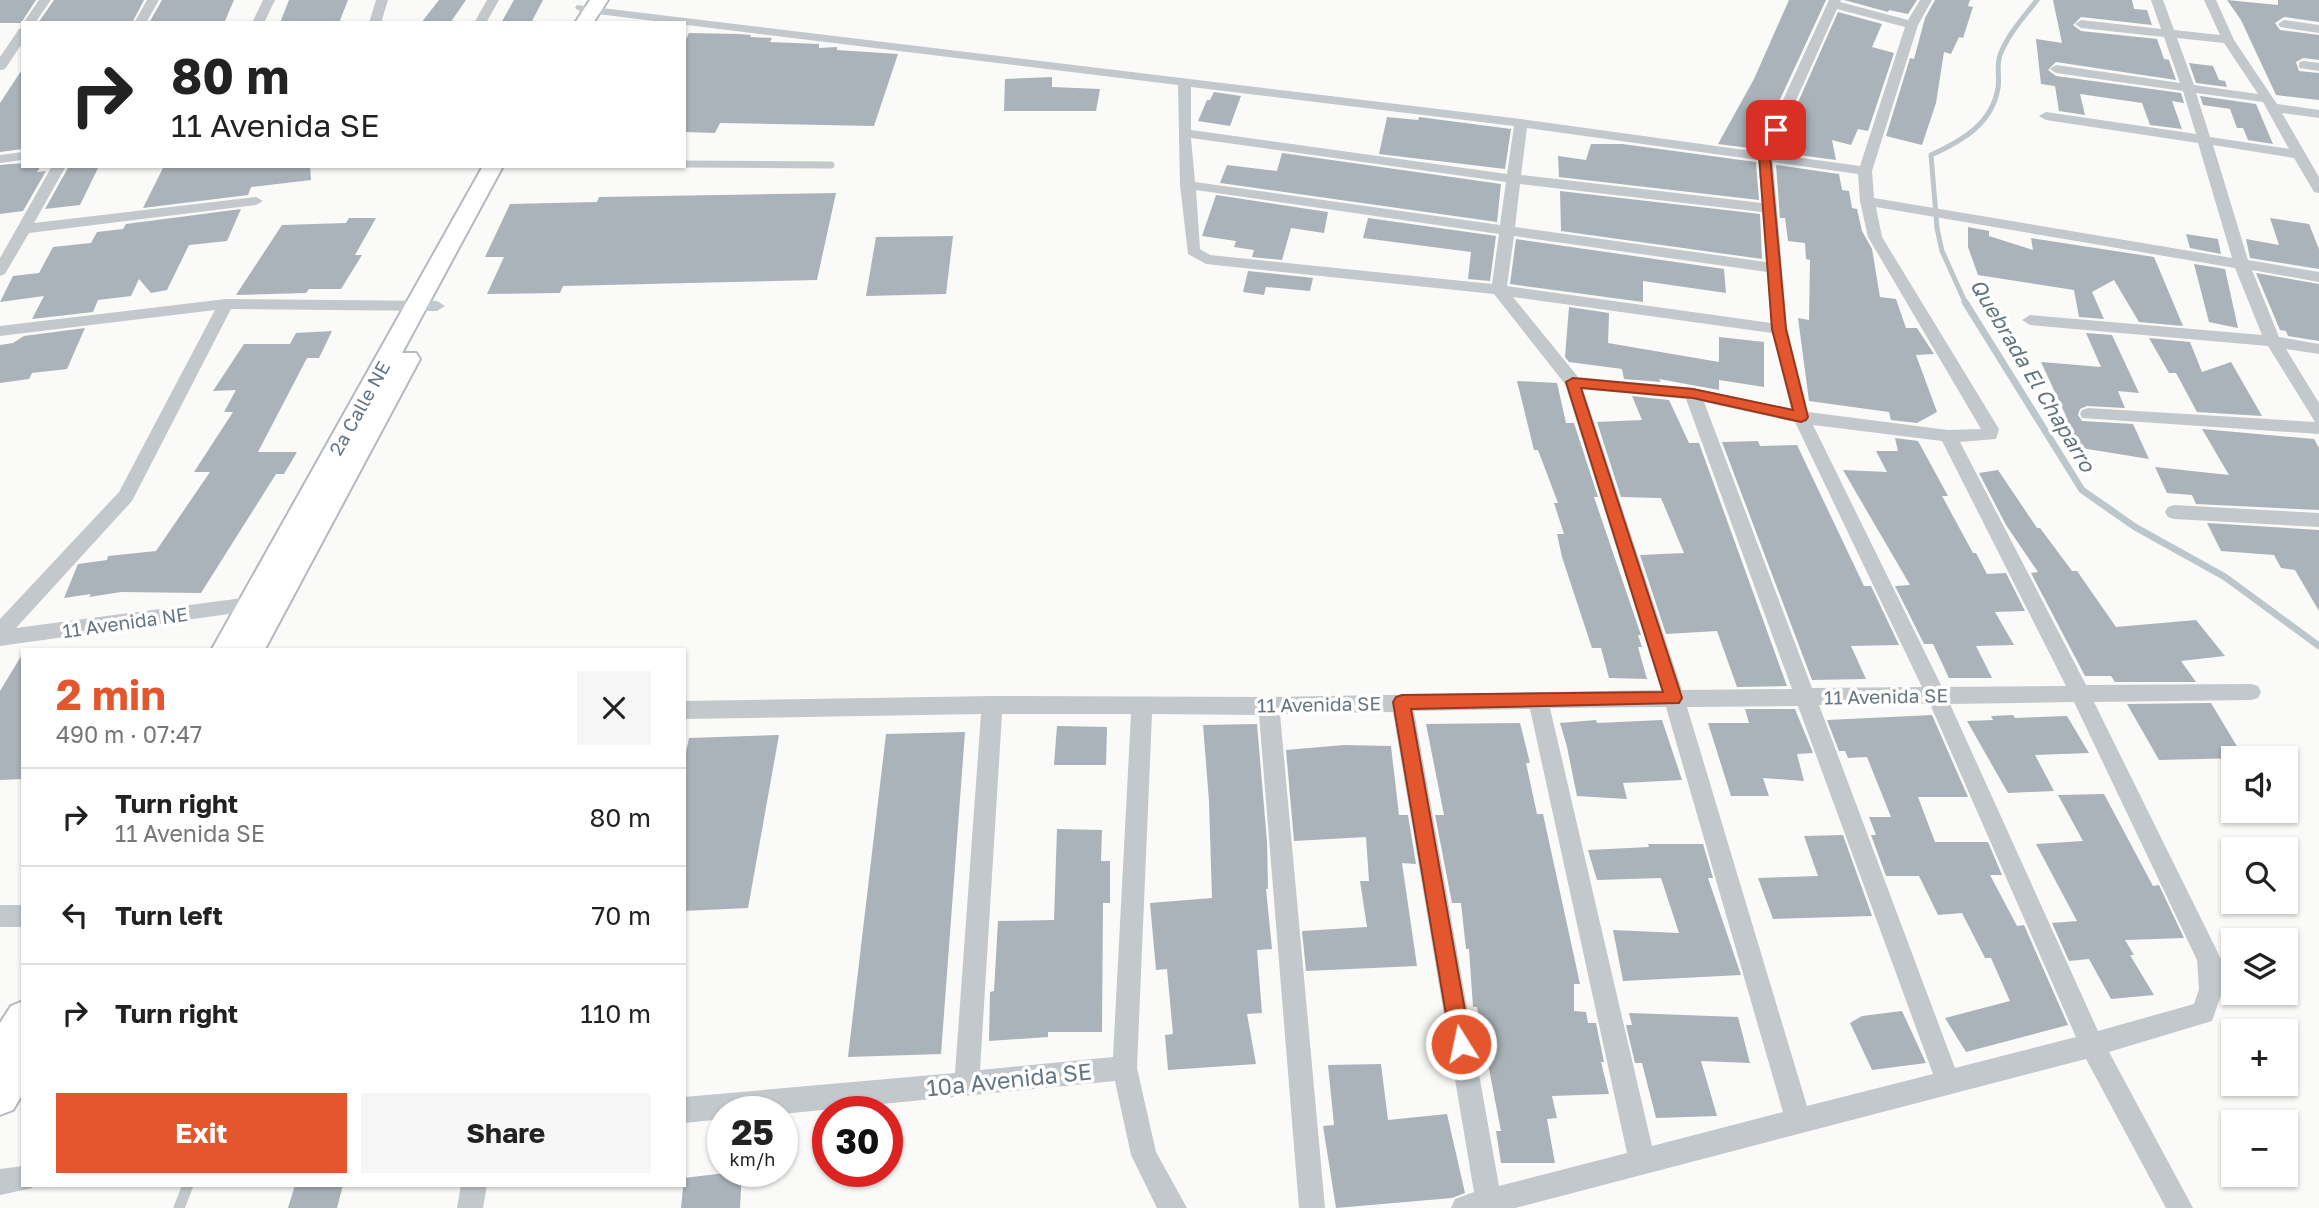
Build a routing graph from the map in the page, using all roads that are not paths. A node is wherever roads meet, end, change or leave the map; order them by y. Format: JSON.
{"nodes":[{"id":1,"x":45,"y":0,"type":"edge"},
{"id":2,"x":153,"y":0,"type":"edge"},
{"id":3,"x":269,"y":0,"type":"edge"},
{"id":4,"x":382,"y":0,"type":"edge"},
{"id":5,"x":493,"y":0,"type":"edge"},
{"id":6,"x":1926,"y":0,"type":"edge"},
{"id":7,"x":2157,"y":0,"type":"edge"},
{"id":8,"x":2210,"y":0,"type":"edge"},
{"id":9,"x":1834,"y":2,"type":"edge"},
{"id":10,"x":586,"y":10,"type":"edge"},
{"id":11,"x":30,"y":21,"type":"edge"},
{"id":12,"x":141,"y":21,"type":"edge"},
{"id":13,"x":259,"y":21,"type":"edge"},
{"id":14,"x":376,"y":21,"type":"edge"},
{"id":15,"x":481,"y":21,"type":"edge"},
{"id":16,"x":675,"y":21,"type":"edge"},
{"id":17,"x":686,"y":22,"type":"edge"},
{"id":18,"x":2081,"y":23,"type":"dead end"},
{"id":19,"x":2284,"y":24,"type":"dead end"},
{"id":20,"x":1912,"y":25,"type":"junction"},
{"id":21,"x":2319,"y":29,"type":"edge"},
{"id":22,"x":2166,"y":33,"type":"junction"},
{"id":23,"x":21,"y":35,"type":"edge"},
{"id":24,"x":2228,"y":40,"type":"junction"},
{"id":25,"x":2304,"y":65,"type":"dead end"},
{"id":26,"x":0,"y":66,"type":"edge"},
{"id":27,"x":2319,"y":68,"type":"edge"},
{"id":28,"x":2056,"y":69,"type":"dead end"},
{"id":29,"x":1185,"y":84,"type":"junction"},
{"id":30,"x":2188,"y":87,"type":"junction"},
{"id":31,"x":2270,"y":103,"type":"junction"},
{"id":32,"x":2319,"y":114,"type":"edge"},
{"id":33,"x":2046,"y":116,"type":"dead end"},
{"id":34,"x":1521,"y":123,"type":"junction"},
{"id":35,"x":1184,"y":133,"type":"junction"},
{"id":36,"x":2204,"y":139,"type":"junction"},
{"id":37,"x":2298,"y":154,"type":"junction"},
{"id":38,"x":1765,"y":155,"type":"junction"},
{"id":39,"x":21,"y":156,"type":"edge"},
{"id":40,"x":0,"y":159,"type":"edge"},
{"id":41,"x":686,"y":164,"type":"edge"},
{"id":42,"x":831,"y":165,"type":"dead end"},
{"id":43,"x":58,"y":168,"type":"edge"},
{"id":44,"x":492,"y":168,"type":"edge"},
{"id":45,"x":508,"y":168,"type":"edge"},
{"id":46,"x":1865,"y":171,"type":"junction"},
{"id":47,"x":1516,"y":179,"type":"junction"},
{"id":48,"x":1187,"y":185,"type":"junction"},
{"id":49,"x":2319,"y":189,"type":"edge"},
{"id":50,"x":256,"y":201,"type":"dead end"},
{"id":51,"x":1867,"y":201,"type":"junction"},
{"id":52,"x":1769,"y":208,"type":"junction"},
{"id":53,"x":24,"y":229,"type":"junction"},
{"id":54,"x":1507,"y":230,"type":"junction"},
{"id":55,"x":2242,"y":265,"type":"junction"},
{"id":56,"x":1774,"y":268,"type":"junction"},
{"id":57,"x":0,"y":271,"type":"edge"},
{"id":58,"x":2319,"y":277,"type":"edge"},
{"id":59,"x":1500,"y":290,"type":"junction"},
{"id":60,"x":226,"y":304,"type":"junction"},
{"id":61,"x":426,"y":306,"type":"junction"},
{"id":62,"x":2030,"y":320,"type":"dead end"},
{"id":63,"x":1779,"y":329,"type":"junction"},
{"id":64,"x":0,"y":331,"type":"edge"},
{"id":65,"x":2273,"y":341,"type":"junction"},
{"id":66,"x":2319,"y":349,"type":"edge"},
{"id":67,"x":1573,"y":382,"type":"junction"},
{"id":68,"x":1693,"y":394,"type":"junction"},
{"id":69,"x":2088,"y":414,"type":"dead end"},
{"id":70,"x":1801,"y":417,"type":"junction"},
{"id":71,"x":2319,"y":417,"type":"edge"},
{"id":72,"x":2319,"y":428,"type":"edge"},
{"id":73,"x":1948,"y":436,"type":"junction"},
{"id":74,"x":2174,"y":512,"type":"dead end"},
{"id":75,"x":2319,"y":520,"type":"edge"},
{"id":76,"x":250,"y":605,"type":"junction"},
{"id":77,"x":0,"y":632,"type":"edge"},
{"id":78,"x":0,"y":638,"type":"edge"},
{"id":79,"x":227,"y":648,"type":"edge"},
{"id":80,"x":252,"y":648,"type":"edge"},
{"id":81,"x":2251,"y":692,"type":"dead end"},
{"id":82,"x":2080,"y":694,"type":"junction"},
{"id":83,"x":1936,"y":695,"type":"junction"},
{"id":84,"x":1806,"y":697,"type":"junction"},
{"id":85,"x":1674,"y":698,"type":"junction"},
{"id":86,"x":1538,"y":700,"type":"junction"},
{"id":87,"x":1402,"y":702,"type":"junction"},
{"id":88,"x":992,"y":705,"type":"junction"},
{"id":89,"x":1142,"y":705,"type":"junction"},
{"id":90,"x":1269,"y":706,"type":"junction"},
{"id":91,"x":686,"y":710,"type":"edge"},
{"id":92,"x":0,"y":916,"type":"edge"},
{"id":93,"x":21,"y":916,"type":"edge"},
{"id":94,"x":21,"y":1020,"type":"edge"},
{"id":95,"x":2092,"y":1045,"type":"junction"},
{"id":96,"x":0,"y":1056,"type":"edge"},
{"id":97,"x":21,"y":1060,"type":"edge"},
{"id":98,"x":1125,"y":1068,"type":"junction"},
{"id":99,"x":1948,"y":1082,"type":"junction"},
{"id":100,"x":967,"y":1083,"type":"junction"},
{"id":101,"x":0,"y":1097,"type":"edge"},
{"id":102,"x":686,"y":1110,"type":"edge"},
{"id":103,"x":1798,"y":1119,"type":"junction"},
{"id":104,"x":1642,"y":1160,"type":"junction"},
{"id":105,"x":21,"y":1179,"type":"edge"},
{"id":106,"x":0,"y":1182,"type":"edge"},
{"id":107,"x":187,"y":1187,"type":"edge"},
{"id":108,"x":474,"y":1187,"type":"edge"},
{"id":109,"x":1489,"y":1201,"type":"junction"},
{"id":110,"x":179,"y":1208,"type":"edge"},
{"id":111,"x":470,"y":1208,"type":"edge"},
{"id":112,"x":1174,"y":1208,"type":"edge"},
{"id":113,"x":1311,"y":1208,"type":"edge"},
{"id":114,"x":1464,"y":1208,"type":"edge"},
{"id":115,"x":2180,"y":1208,"type":"edge"}],
"edges":[{"from":1,"to":11,"type":"street"},
{"from":2,"to":12,"type":"street"},
{"from":3,"to":13,"type":"street"},
{"from":4,"to":14,"type":"street"},
{"from":5,"to":15,"type":"street"},
{"from":6,"to":20,"type":"street"},
{"from":7,"to":22,"type":"street"},
{"from":8,"to":24,"type":"street"},
{"from":9,"to":20,"type":"street"},
{"from":9,"to":38,"type":"street"},
{"from":10,"to":16,"type":"street"},
{"from":17,"to":29,"type":"street"},
{"from":18,"to":22,"type":"street"},
{"from":19,"to":21,"type":"street"},
{"from":20,"to":46,"type":"street"},
{"from":22,"to":24,"type":"street"},
{"from":22,"to":30,"type":"street"},
{"from":23,"to":26,"type":"street"},
{"from":24,"to":31,"type":"street"},
{"from":25,"to":27,"type":"street"},
{"from":28,"to":30,"type":"street"},
{"from":29,"to":34,"type":"street"},
{"from":29,"to":35,"type":"street"},
{"from":30,"to":31,"type":"street"},
{"from":30,"to":36,"type":"street"},
{"from":31,"to":32,"type":"street"},
{"from":31,"to":37,"type":"street"},
{"from":33,"to":36,"type":"street"},
{"from":34,"to":38,"type":"street"},
{"from":34,"to":47,"type":"street"},
{"from":35,"to":47,"type":"street"},
{"from":35,"to":48,"type":"street"},
{"from":36,"to":37,"type":"street"},
{"from":36,"to":55,"type":"street"},
{"from":37,"to":49,"type":"street"},
{"from":38,"to":46,"type":"street"},
{"from":38,"to":52,"type":"street"},
{"from":39,"to":40,"type":"street"},
{"from":41,"to":42,"type":"lane"},
{"from":43,"to":53,"type":"street"},
{"from":44,"to":61,"type":"main road","name":"2a Calle NE"},
{"from":45,"to":61,"type":"main road","name":"2a Calle NE"},
{"from":46,"to":51,"type":"street"},
{"from":47,"to":52,"type":"street"},
{"from":47,"to":54,"type":"street"},
{"from":48,"to":54,"type":"street"},
{"from":48,"to":59,"type":"street"},
{"from":50,"to":53,"type":"street"},
{"from":51,"to":55,"type":"street"},
{"from":51,"to":73,"type":"street"},
{"from":52,"to":56,"type":"street"},
{"from":53,"to":57,"type":"street"},
{"from":54,"to":56,"type":"street"},
{"from":54,"to":59,"type":"street"},
{"from":55,"to":58,"type":"street"},
{"from":55,"to":65,"type":"street"},
{"from":56,"to":63,"type":"street"},
{"from":59,"to":63,"type":"street"},
{"from":59,"to":67,"type":"street"},
{"from":60,"to":61,"type":"street"},
{"from":60,"to":64,"type":"street"},
{"from":60,"to":77,"type":"street"},
{"from":61,"to":76,"type":"main road","name":"2a Calle NE"},
{"from":61,"to":80,"type":"main road","name":"2a Calle NE"},
{"from":62,"to":65,"type":"street"},
{"from":63,"to":70,"type":"street"},
{"from":65,"to":66,"type":"street"},
{"from":65,"to":71,"type":"street"},
{"from":67,"to":68,"type":"street"},
{"from":67,"to":85,"type":"street"},
{"from":68,"to":70,"type":"street"},
{"from":68,"to":84,"type":"street"},
{"from":69,"to":72,"type":"street"},
{"from":70,"to":73,"type":"street"},
{"from":70,"to":83,"type":"street"},
{"from":73,"to":82,"type":"street"},
{"from":74,"to":75,"type":"street"},
{"from":76,"to":78,"type":"street","name":"11 Avenida NE"},
{"from":76,"to":79,"type":"main road","name":"2a Calle NE"},
{"from":81,"to":82,"type":"street","name":"11 Avenida SE"},
{"from":82,"to":83,"type":"street","name":"11 Avenida SE"},
{"from":82,"to":95,"type":"street"},
{"from":83,"to":84,"type":"street","name":"11 Avenida SE"},
{"from":83,"to":95,"type":"street"},
{"from":84,"to":85,"type":"street","name":"11 Avenida SE"},
{"from":84,"to":99,"type":"street"},
{"from":85,"to":86,"type":"street","name":"11 Avenida SE"},
{"from":85,"to":103,"type":"street"},
{"from":86,"to":87,"type":"street","name":"11 Avenida SE"},
{"from":86,"to":104,"type":"street"},
{"from":87,"to":90,"type":"street","name":"11 Avenida SE"},
{"from":87,"to":109,"type":"street"},
{"from":88,"to":89,"type":"street","name":"11 Avenida SE"},
{"from":88,"to":91,"type":"street","name":"11 Avenida SE"},
{"from":88,"to":100,"type":"street"},
{"from":89,"to":90,"type":"street","name":"11 Avenida SE"},
{"from":89,"to":98,"type":"street"},
{"from":90,"to":113,"type":"street"},
{"from":92,"to":93,"type":"street"},
{"from":94,"to":96,"type":"main road"},
{"from":95,"to":99,"type":"street"},
{"from":95,"to":115,"type":"street"},
{"from":97,"to":101,"type":"main road"},
{"from":98,"to":100,"type":"street","name":"10a Avenida SE"},
{"from":98,"to":112,"type":"street"},
{"from":99,"to":103,"type":"street"},
{"from":100,"to":102,"type":"street","name":"10a Avenida SE"},
{"from":103,"to":104,"type":"street"},
{"from":104,"to":109,"type":"street"},
{"from":105,"to":106,"type":"street"},
{"from":107,"to":110,"type":"lane"},
{"from":108,"to":111,"type":"street"},
{"from":109,"to":114,"type":"street"}]}
